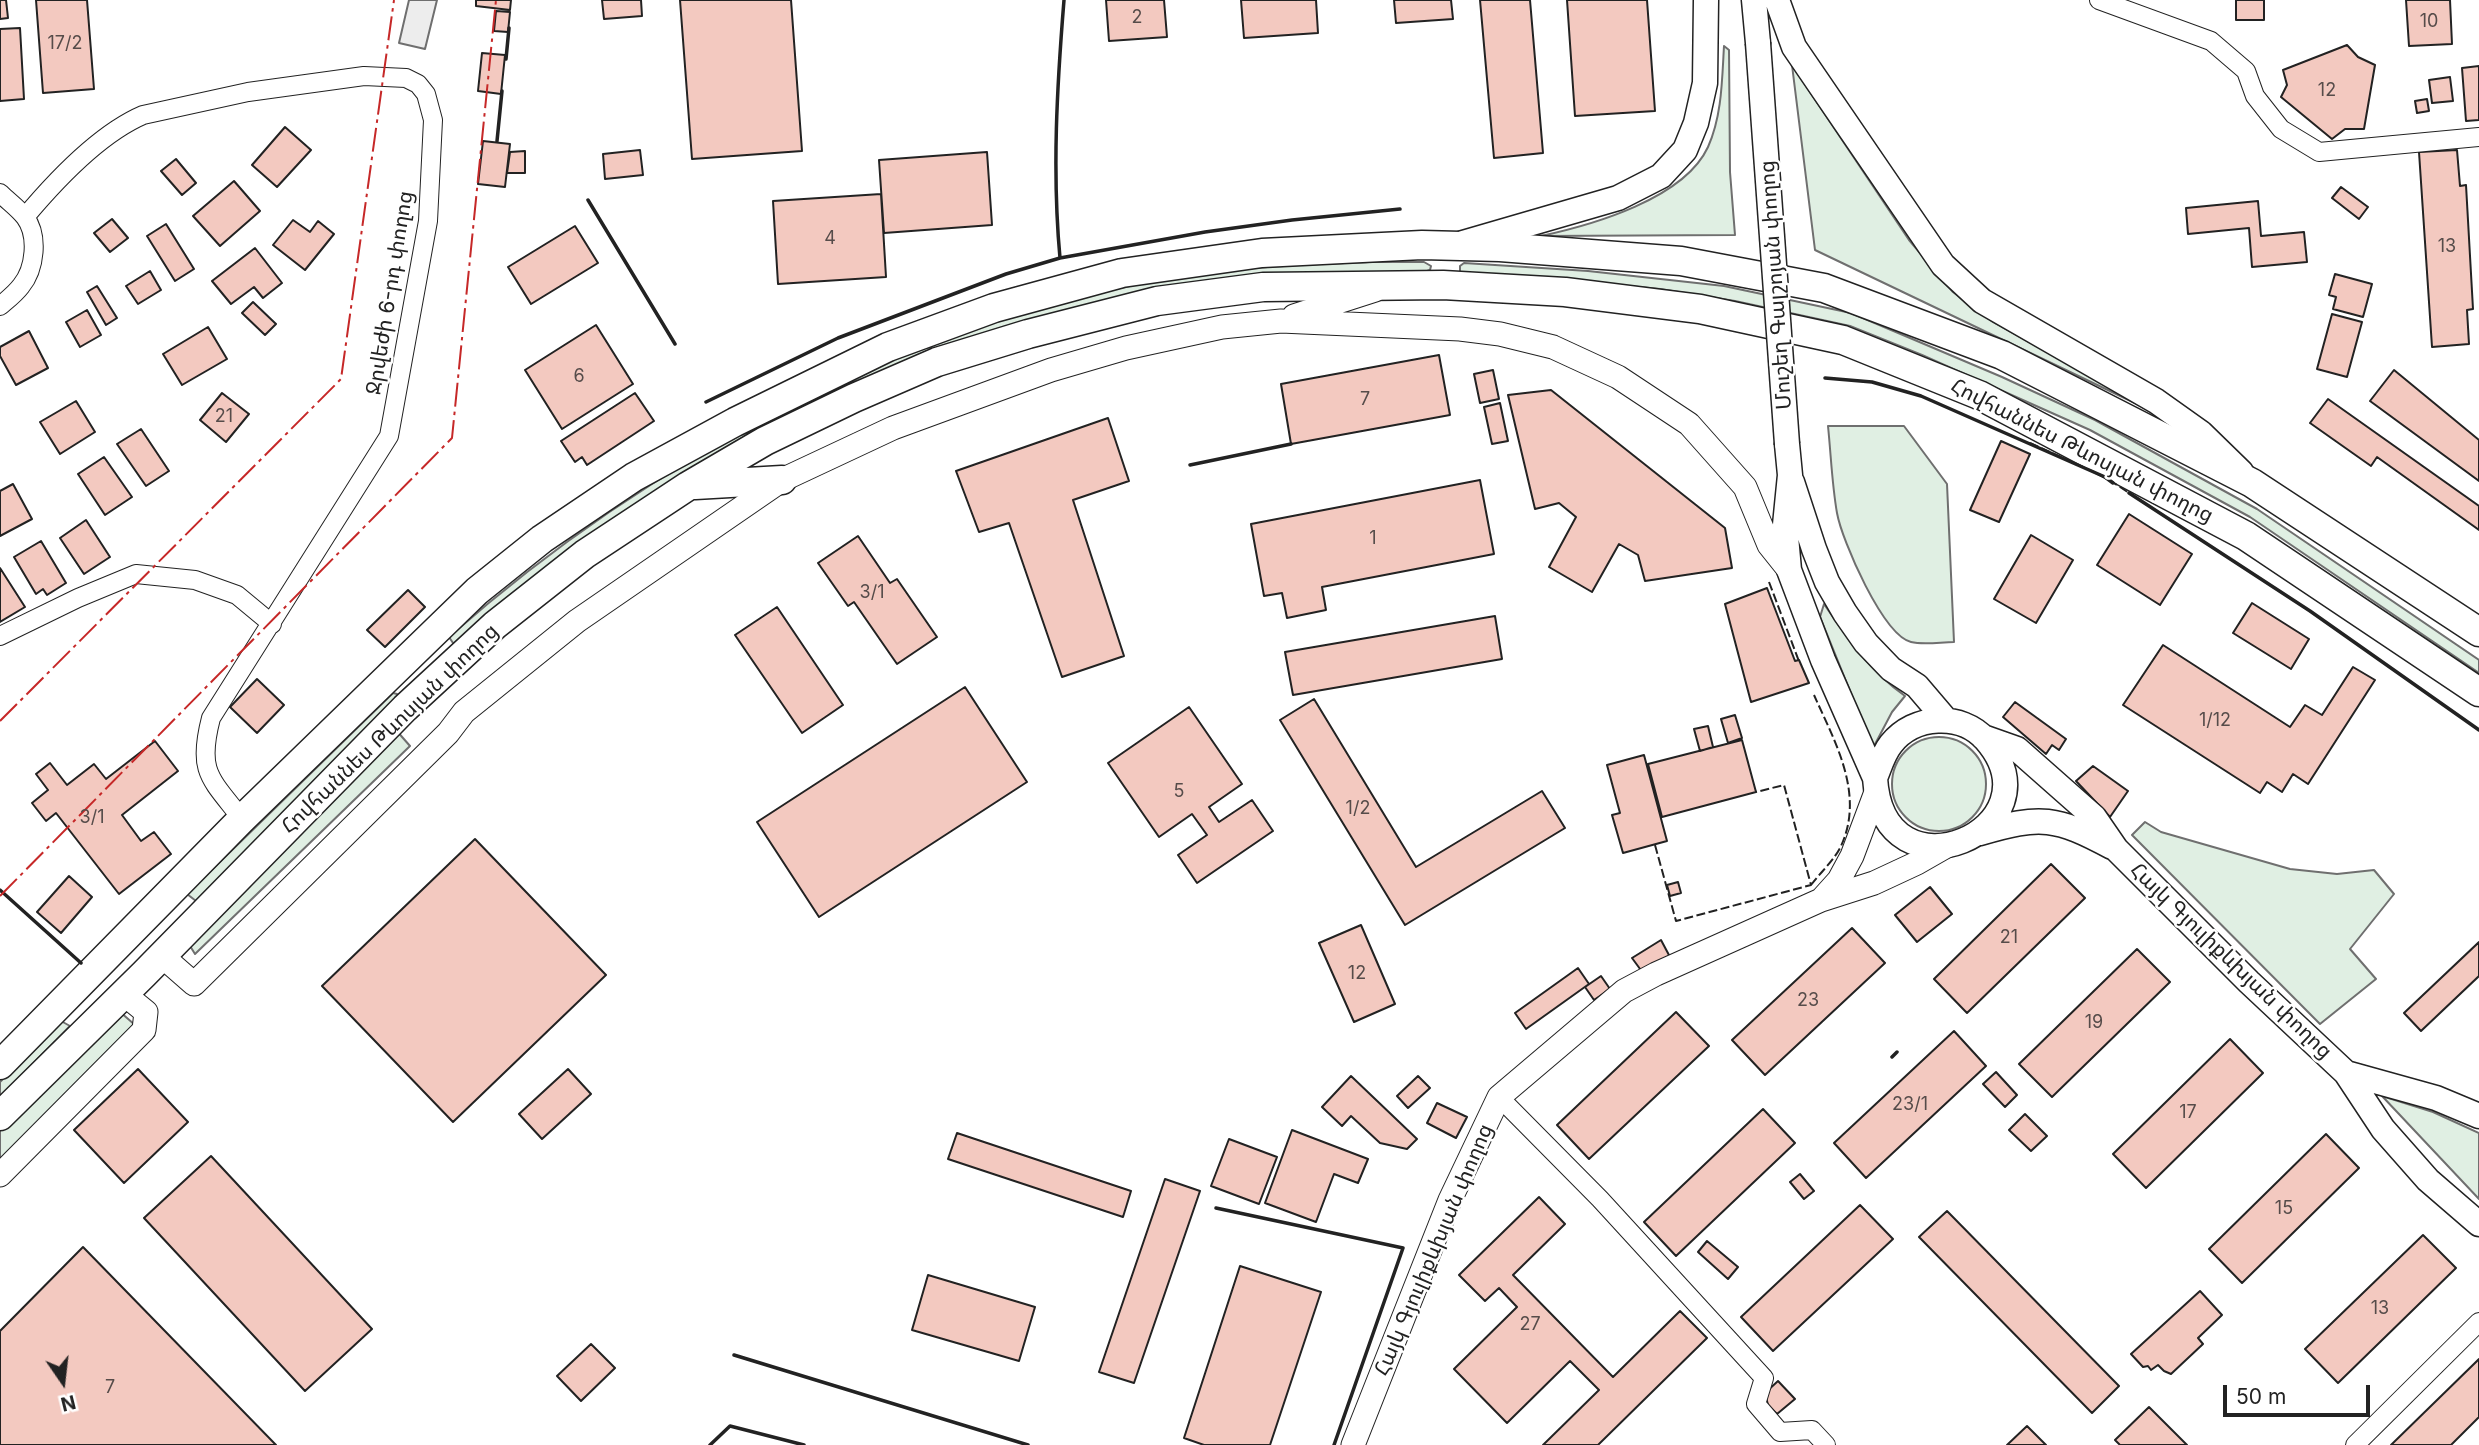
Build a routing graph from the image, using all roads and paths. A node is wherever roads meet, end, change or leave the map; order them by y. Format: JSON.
{"nodes":[{"id":1,"x":1706,"y":0,"type":"edge"},
{"id":2,"x":1754,"y":0,"type":"edge"},
{"id":3,"x":1777,"y":0,"type":"edge"},
{"id":4,"x":2099,"y":0,"type":"edge"},
{"id":5,"x":2479,"y":137,"type":"edge"},
{"id":6,"x":0,"y":194,"type":"edge"},
{"id":7,"x":24,"y":217,"type":"junction"},
{"id":8,"x":1452,"y":246,"type":"junction"},
{"id":9,"x":1393,"y":285,"type":"junction"},
{"id":10,"x":0,"y":306,"type":"edge"},
{"id":11,"x":1281,"y":321,"type":"junction"},
{"id":12,"x":1790,"y":475,"type":"junction"},
{"id":13,"x":782,"y":480,"type":"junction"},
{"id":14,"x":2252,"y":483,"type":"junction"},
{"id":15,"x":688,"y":486,"type":"junction"},
{"id":16,"x":1789,"y":570,"type":"junction"},
{"id":17,"x":272,"y":624,"type":"junction"},
{"id":18,"x":438,"y":630,"type":"junction"},
{"id":19,"x":2479,"y":632,"type":"edge"},
{"id":20,"x":0,"y":636,"type":"edge"},
{"id":21,"x":462,"y":654,"type":"junction"},
{"id":22,"x":381,"y":685,"type":"junction"},
{"id":23,"x":2479,"y":692,"type":"edge"},
{"id":24,"x":405,"y":708,"type":"junction"},
{"id":25,"x":1946,"y":720,"type":"junction"},
{"id":26,"x":1983,"y":737,"type":"junction"},
{"id":27,"x":1876,"y":785,"type":"junction"},
{"id":28,"x":242,"y":820,"type":"junction"},
{"id":29,"x":1980,"y":833,"type":"junction"},
{"id":30,"x":1945,"y":847,"type":"junction"},
{"id":31,"x":2116,"y":849,"type":"junction"},
{"id":32,"x":1821,"y":900,"type":"junction"},
{"id":33,"x":109,"y":955,"type":"junction"},
{"id":34,"x":162,"y":956,"type":"junction"},
{"id":35,"x":131,"y":987,"type":"junction"},
{"id":36,"x":0,"y":1065,"type":"edge"},
{"id":37,"x":2346,"y":1073,"type":"junction"},
{"id":38,"x":1499,"y":1097,"type":"junction"},
{"id":39,"x":0,"y":1116,"type":"edge"},
{"id":40,"x":2479,"y":1116,"type":"edge"},
{"id":41,"x":0,"y":1175,"type":"edge"},
{"id":42,"x":2479,"y":1224,"type":"edge"},
{"id":43,"x":2479,"y":1322,"type":"edge"},
{"id":44,"x":1353,"y":1445,"type":"edge"},
{"id":45,"x":1826,"y":1445,"type":"edge"},
{"id":46,"x":2355,"y":1445,"type":"edge"}],
"edges":[{"from":1,"to":8,"type":"main road"},
{"from":2,"to":12,"type":"main road","name":"Մուշեղ Գալշոյան փողոց","bridge":true},
{"from":3,"to":14,"type":"main road"},
{"from":4,"to":5,"type":"street"},
{"from":6,"to":7,"type":"street"},
{"from":7,"to":10,"type":"street"},
{"from":7,"to":17,"type":"street","name":"Ջրվեժի 6-րդ փողոց"},
{"from":8,"to":14,"type":"main road","name":"Հովհաննես Թևոսյան փողոց"},
{"from":8,"to":18,"type":"main road","name":"Հովհաննես Թևոսյան փողոց"},
{"from":9,"to":11,"type":"street"},
{"from":9,"to":15,"type":"main road","name":"Հովհաննես Թևոսյան փողոց"},
{"from":9,"to":23,"type":"main road","name":"Հովհաննես Թևոսյան փողոց"},
{"from":11,"to":13,"type":"street"},
{"from":11,"to":16,"type":"street"},
{"from":12,"to":16,"type":"main road","name":"Մուշեղ Գալշոյան փողոց"},
{"from":12,"to":25,"type":"main road"},
{"from":13,"to":15,"type":"main road"},
{"from":13,"to":34,"type":"street"},
{"from":14,"to":19,"type":"main road","name":"Հովհաննես Թևոսյան փողոց"},
{"from":15,"to":21,"type":"main road","name":"Հովհաննես Թևոսյան փողոց"},
{"from":16,"to":27,"type":"main road","name":"Մուշեղ Գալշոյան փողոց"},
{"from":17,"to":20,"type":"street"},
{"from":17,"to":28,"type":"street","name":"Ջրվեժի 6-րդ փողոց"},
{"from":18,"to":21,"type":"main road"},
{"from":18,"to":22,"type":"main road","name":"Հովհաննես Թևոսյան փողոց"},
{"from":21,"to":24,"type":"main road","name":"Հովհաննես Թևոսյան փողոց"},
{"from":22,"to":24,"type":"main road"},
{"from":22,"to":28,"type":"main road","name":"Հովհաննես Թևոսյան փողոց"},
{"from":24,"to":34,"type":"main road","name":"Հովհաննես Թևոսյան փողոց"},
{"from":25,"to":26,"type":"main road"},
{"from":25,"to":27,"type":"main road"},
{"from":26,"to":29,"type":"main road"},
{"from":26,"to":31,"type":"main road","name":"Հայկ Գյուլիքևխյան փողոց"},
{"from":27,"to":30,"type":"main road"},
{"from":27,"to":32,"type":"street","name":"Հայկ Գյուլիքևխյան փողոց"},
{"from":28,"to":33,"type":"main road","name":"Հովհաննես Թևոսյան փողոց"},
{"from":29,"to":30,"type":"main road"},
{"from":29,"to":31,"type":"main road","name":"Հայկ Գյուլիքևխյան փողոց"},
{"from":30,"to":32,"type":"street","name":"Հայկ Գյուլիքևխյան փողոց"},
{"from":31,"to":37,"type":"main road","name":"Հայկ Գյուլիքևխյան փողոց"},
{"from":32,"to":38,"type":"street","name":"Հայկ Գյուլիքևխյան փողոց"},
{"from":33,"to":35,"type":"main road"},
{"from":33,"to":36,"type":"main road","name":"Հովհաննես Թևոսյան փողոց"},
{"from":34,"to":35,"type":"main road","name":"Հովհաննես Թևոսյան փողոց"},
{"from":35,"to":39,"type":"main road","name":"Հովհաննես Թևոսյան փողոց"},
{"from":35,"to":41,"type":"street"},
{"from":37,"to":40,"type":"main road","name":"Հայկ Գյուլիքևխյան փողոց"},
{"from":37,"to":42,"type":"main road","name":"Հայկ Գյուլիքևխյան փողոց"},
{"from":38,"to":44,"type":"street","name":"Հայկ Գյուլիքևխյան փողոց"},
{"from":38,"to":45,"type":"street"},
{"from":43,"to":46,"type":"street"}]}
